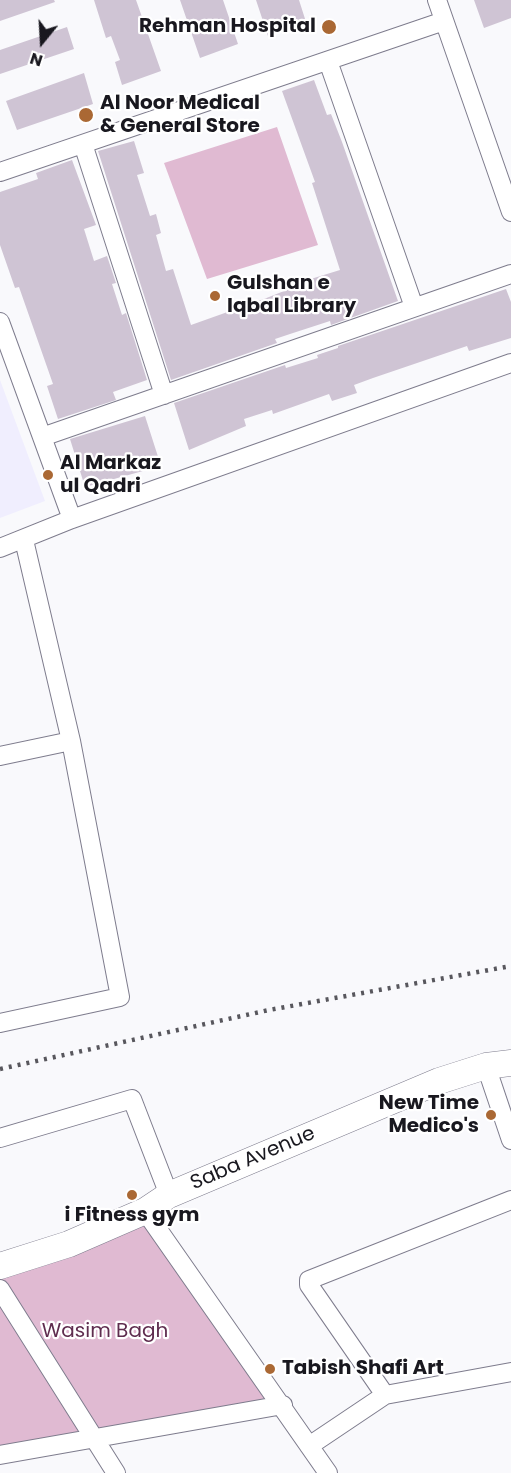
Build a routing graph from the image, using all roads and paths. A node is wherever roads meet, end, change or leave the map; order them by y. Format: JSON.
{"nodes":[{"id":1,"x":437,"y":0,"type":"edge"},
{"id":2,"x":444,"y":21,"type":"junction"},
{"id":3,"x":328,"y":61,"type":"junction"},
{"id":4,"x":83,"y":144,"type":"junction"},
{"id":5,"x":0,"y":172,"type":"edge"},
{"id":6,"x":511,"y":212,"type":"edge"},
{"id":7,"x":511,"y":274,"type":"edge"},
{"id":8,"x":414,"y":307,"type":"junction"},
{"id":9,"x":0,"y":322,"type":"edge"},
{"id":10,"x":511,"y":363,"type":"edge"},
{"id":11,"x":164,"y":394,"type":"junction"},
{"id":12,"x":42,"y":437,"type":"junction"},
{"id":13,"x":72,"y":519,"type":"junction"},
{"id":14,"x":24,"y":540,"type":"junction"},
{"id":15,"x":0,"y":548,"type":"edge"},
{"id":16,"x":71,"y":741,"type":"junction"},
{"id":17,"x":0,"y":756,"type":"edge"},
{"id":18,"x":1,"y":1018,"type":"edge"},
{"id":19,"x":499,"y":1064,"type":"edge"},
{"id":20,"x":0,"y":1138,"type":"edge"},
{"id":21,"x":511,"y":1140,"type":"edge"},
{"id":22,"x":169,"y":1195,"type":"junction"},
{"id":23,"x":511,"y":1200,"type":"edge"},
{"id":24,"x":145,"y":1211,"type":"junction"},
{"id":25,"x":0,"y":1266,"type":"edge"},
{"id":26,"x":0,"y":1289,"type":"edge"},
{"id":27,"x":511,"y":1372,"type":"edge"},
{"id":28,"x":385,"y":1395,"type":"junction"},
{"id":29,"x":283,"y":1405,"type":"junction"},
{"id":30,"x":94,"y":1438,"type":"junction"},
{"id":31,"x":309,"y":1446,"type":"junction"},
{"id":32,"x":0,"y":1455,"type":"edge"},
{"id":33,"x":320,"y":1470,"type":"edge"},
{"id":34,"x":116,"y":1473,"type":"edge"}],
"edges":[{"from":1,"to":2,"type":"street"},
{"from":2,"to":3,"type":"street"},
{"from":2,"to":6,"type":"street"},
{"from":3,"to":4,"type":"street"},
{"from":3,"to":8,"type":"street"},
{"from":4,"to":5,"type":"street"},
{"from":4,"to":11,"type":"street"},
{"from":7,"to":8,"type":"street"},
{"from":8,"to":11,"type":"street"},
{"from":9,"to":12,"type":"street"},
{"from":10,"to":13,"type":"street"},
{"from":11,"to":12,"type":"street"},
{"from":12,"to":13,"type":"street"},
{"from":13,"to":14,"type":"street"},
{"from":14,"to":15,"type":"street"},
{"from":14,"to":16,"type":"street"},
{"from":16,"to":17,"type":"street"},
{"from":16,"to":18,"type":"street"},
{"from":19,"to":21,"type":"street"},
{"from":19,"to":22,"type":"main road","name":"Saba Avenue"},
{"from":20,"to":22,"type":"street"},
{"from":22,"to":24,"type":"main road","name":"Saba Avenue"},
{"from":23,"to":28,"type":"street"},
{"from":24,"to":25,"type":"main road","name":"Saba Avenue"},
{"from":24,"to":29,"type":"street"},
{"from":26,"to":30,"type":"street"},
{"from":27,"to":28,"type":"street"},
{"from":28,"to":31,"type":"street"},
{"from":29,"to":30,"type":"street"},
{"from":29,"to":31,"type":"street"},
{"from":30,"to":32,"type":"street"},
{"from":30,"to":34,"type":"street"},
{"from":31,"to":33,"type":"street"}]}
